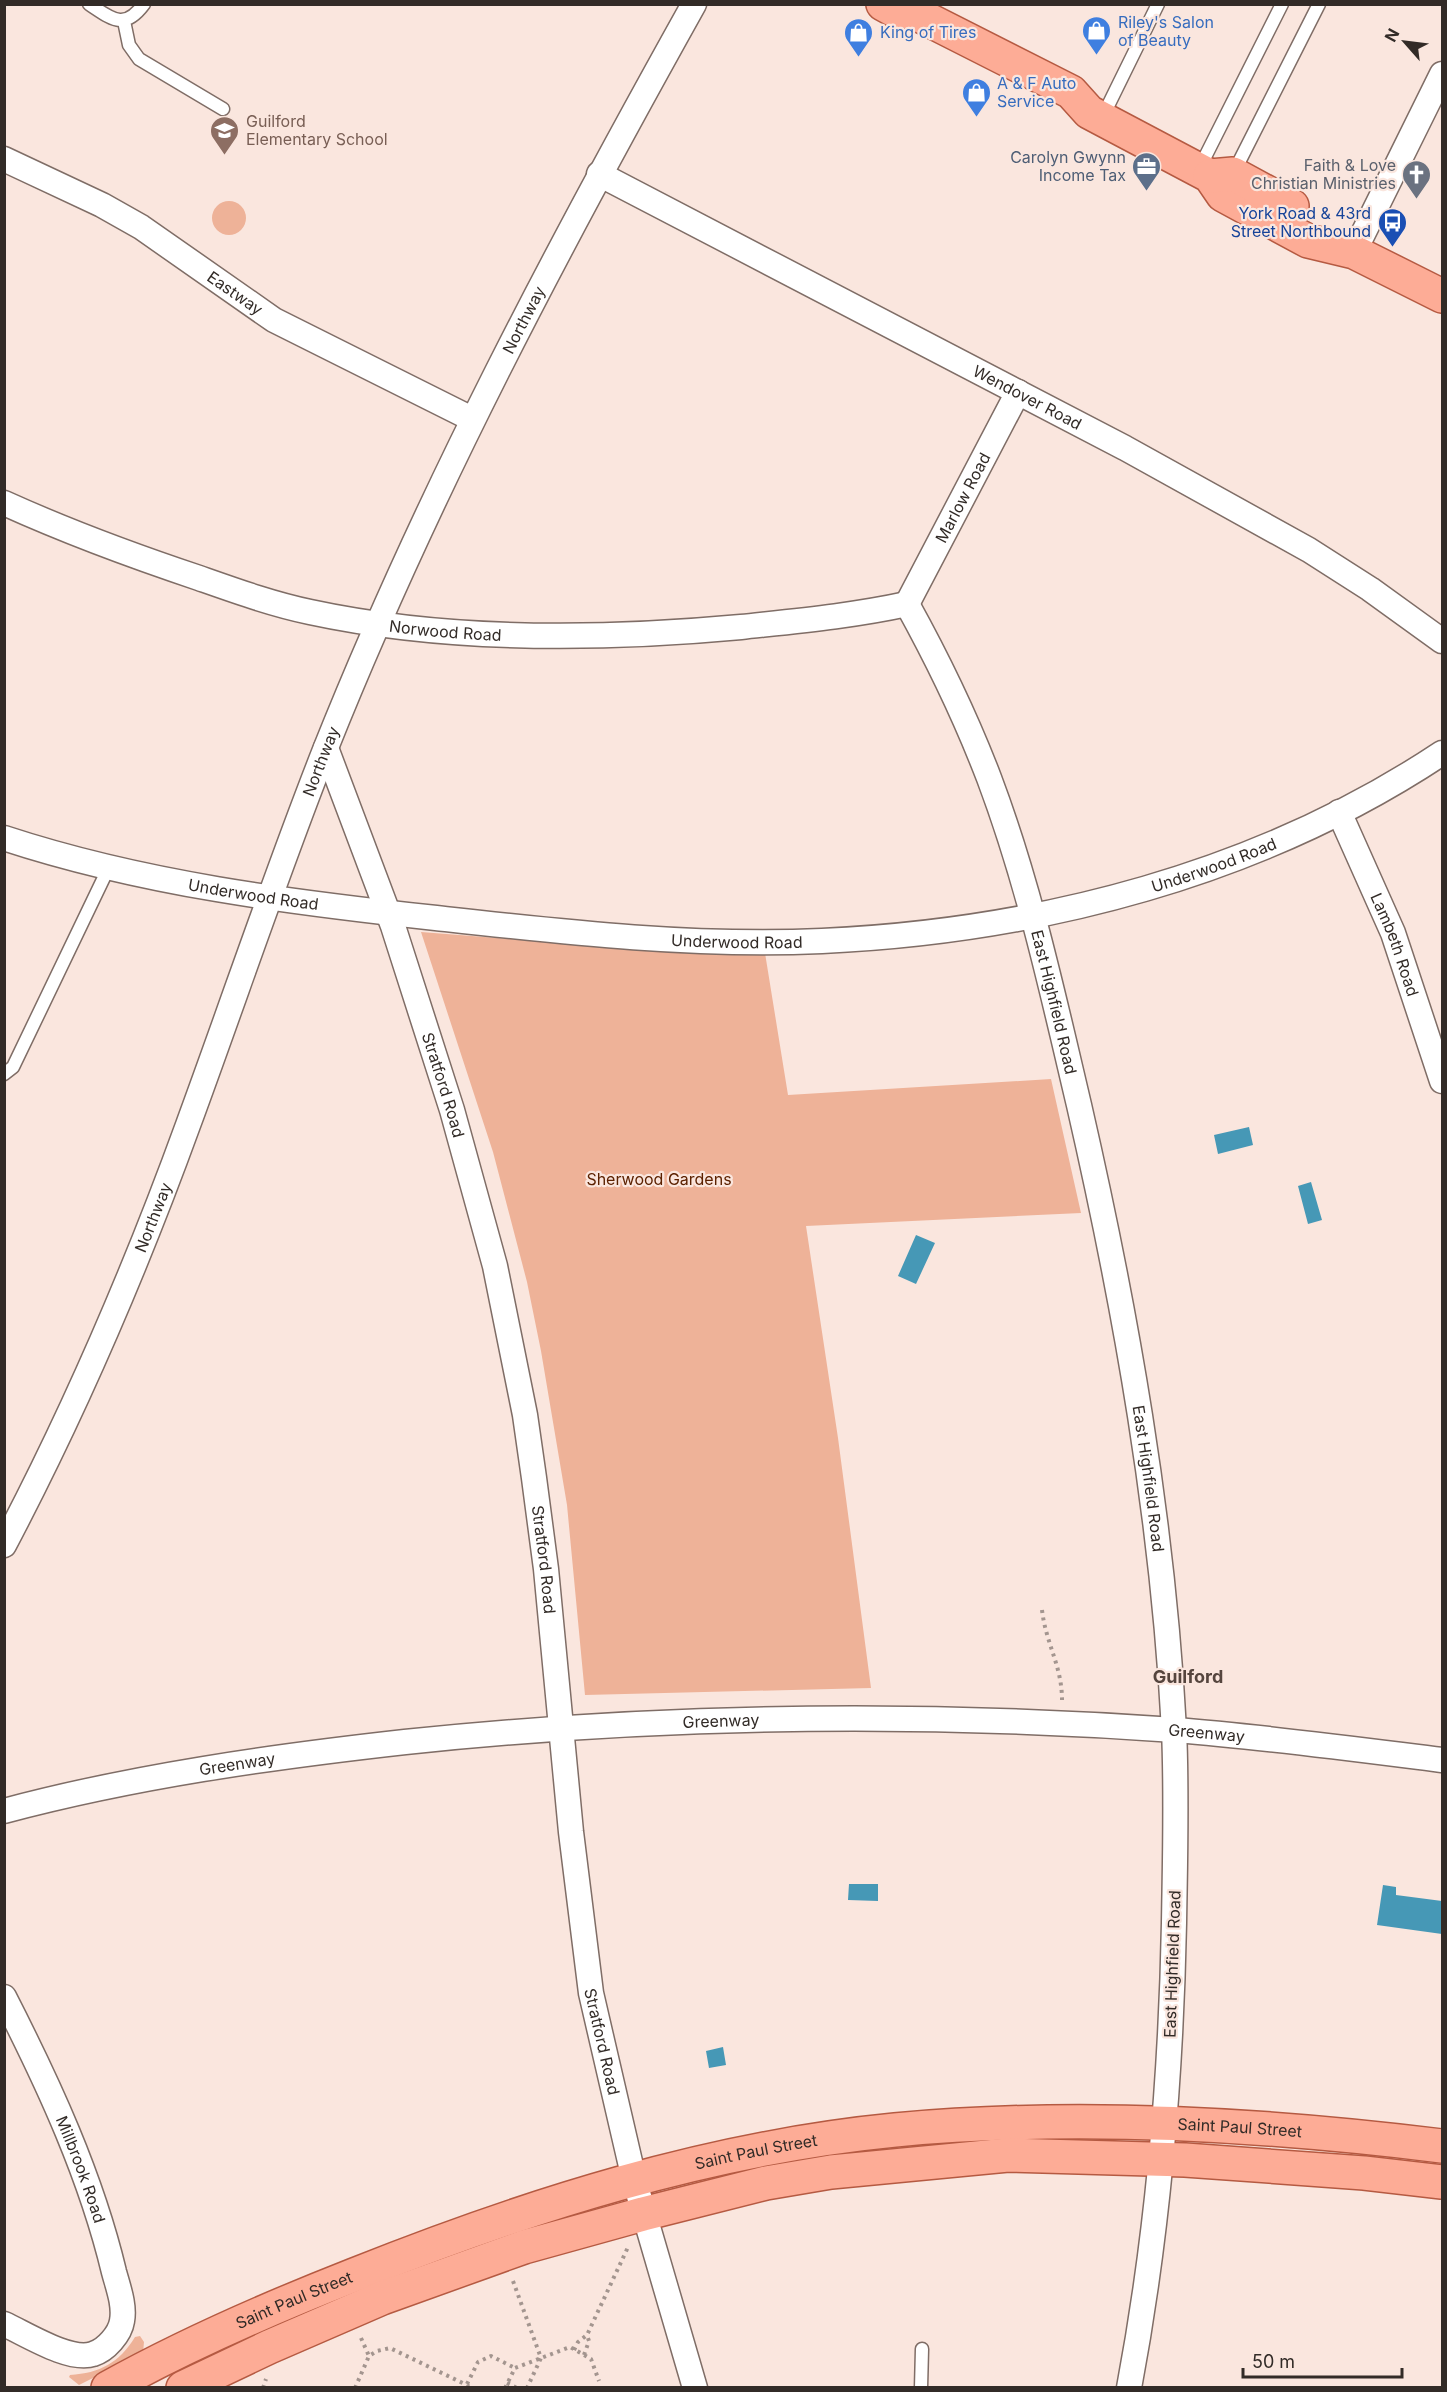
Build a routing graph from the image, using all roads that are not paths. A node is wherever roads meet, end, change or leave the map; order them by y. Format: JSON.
{"nodes":[{"id":1,"x":89,"y":4,"type":"edge"},
{"id":2,"x":144,"y":4,"type":"edge"},
{"id":3,"x":694,"y":4,"type":"edge"},
{"id":4,"x":1158,"y":4,"type":"edge"},
{"id":5,"x":1282,"y":4,"type":"edge"},
{"id":6,"x":1319,"y":4,"type":"edge"},
{"id":7,"x":888,"y":7,"type":"edge"},
{"id":8,"x":124,"y":21,"type":"junction"},
{"id":9,"x":1443,"y":74,"type":"edge"},
{"id":10,"x":223,"y":109,"type":"dead end"},
{"id":11,"x":1095,"y":115,"type":"junction"},
{"id":12,"x":4,"y":159,"type":"edge"},
{"id":13,"x":599,"y":174,"type":"junction"},
{"id":14,"x":1216,"y":179,"type":"junction"},
{"id":15,"x":1354,"y":252,"type":"junction"},
{"id":16,"x":1443,"y":296,"type":"edge"},
{"id":17,"x":1018,"y":392,"type":"junction"},
{"id":18,"x":472,"y":420,"type":"junction"},
{"id":19,"x":4,"y":503,"type":"edge"},
{"id":20,"x":907,"y":604,"type":"junction"},
{"id":21,"x":377,"y":624,"type":"junction"},
{"id":22,"x":1443,"y":641,"type":"edge"},
{"id":23,"x":326,"y":748,"type":"junction"},
{"id":24,"x":1443,"y":753,"type":"edge"},
{"id":25,"x":1339,"y":812,"type":"junction"},
{"id":26,"x":4,"y":838,"type":"edge"},
{"id":27,"x":109,"y":867,"type":"junction"},
{"id":28,"x":267,"y":899,"type":"junction"},
{"id":29,"x":389,"y":914,"type":"junction"},
{"id":30,"x":1033,"y":916,"type":"junction"},
{"id":31,"x":4,"y":1074,"type":"edge"},
{"id":32,"x":1443,"y":1081,"type":"edge"},
{"id":33,"x":4,"y":1545,"type":"edge"},
{"id":34,"x":560,"y":1727,"type":"junction"},
{"id":35,"x":1174,"y":1730,"type":"junction"},
{"id":36,"x":1443,"y":1760,"type":"edge"},
{"id":37,"x":4,"y":1811,"type":"edge"},
{"id":38,"x":4,"y":1997,"type":"edge"},
{"id":39,"x":1165,"y":2124,"type":"junction"},
{"id":40,"x":1443,"y":2146,"type":"edge"},
{"id":41,"x":1163,"y":2158,"type":"junction"},
{"id":42,"x":634,"y":2180,"type":"junction"},
{"id":43,"x":1443,"y":2182,"type":"edge"},
{"id":44,"x":643,"y":2214,"type":"junction"},
{"id":45,"x":4,"y":2324,"type":"edge"},
{"id":46,"x":922,"y":2349,"type":"dead end"},
{"id":47,"x":132,"y":2384,"type":"edge"},
{"id":48,"x":183,"y":2388,"type":"edge"},
{"id":49,"x":695,"y":2388,"type":"edge"},
{"id":50,"x":921,"y":2388,"type":"edge"},
{"id":51,"x":1129,"y":2388,"type":"edge"}],
"edges":[{"from":1,"to":8,"type":"lane"},
{"from":2,"to":8,"type":"lane"},
{"from":3,"to":13,"type":"street","name":"Northway"},
{"from":4,"to":11,"type":"lane"},
{"from":5,"to":14,"type":"lane"},
{"from":6,"to":14,"type":"lane"},
{"from":7,"to":11,"type":"main road"},
{"from":8,"to":10,"type":"lane"},
{"from":9,"to":15,"type":"street"},
{"from":11,"to":14,"type":"main road"},
{"from":12,"to":18,"type":"street","name":"Eastway"},
{"from":13,"to":17,"type":"street","name":"Wendover Road"},
{"from":13,"to":18,"type":"street","name":"Northway"},
{"from":14,"to":15,"type":"main road"},
{"from":15,"to":16,"type":"main road"},
{"from":17,"to":20,"type":"street","name":"Marlow Road"},
{"from":17,"to":22,"type":"street","name":"Wendover Road"},
{"from":18,"to":21,"type":"street","name":"Northway"},
{"from":19,"to":21,"type":"street","name":"Norwood Road"},
{"from":20,"to":21,"type":"street","name":"Norwood Road"},
{"from":20,"to":30,"type":"street","name":"East Highfield Road"},
{"from":21,"to":23,"type":"street","name":"Northway"},
{"from":23,"to":28,"type":"street","name":"Northway"},
{"from":23,"to":29,"type":"street","name":"Stratford Road"},
{"from":24,"to":25,"type":"street","name":"Underwood Road"},
{"from":25,"to":30,"type":"street","name":"Underwood Road"},
{"from":25,"to":32,"type":"street","name":"Lambeth Road"},
{"from":26,"to":27,"type":"street","name":"Underwood Road"},
{"from":27,"to":28,"type":"street","name":"Underwood Road"},
{"from":27,"to":31,"type":"lane"},
{"from":28,"to":29,"type":"street","name":"Underwood Road"},
{"from":28,"to":33,"type":"street","name":"Northway"},
{"from":29,"to":30,"type":"street","name":"Underwood Road"},
{"from":29,"to":34,"type":"street","name":"Stratford Road"},
{"from":30,"to":35,"type":"street","name":"East Highfield Road"},
{"from":34,"to":35,"type":"street","name":"Greenway"},
{"from":34,"to":37,"type":"street","name":"Greenway"},
{"from":34,"to":42,"type":"street","name":"Stratford Road"},
{"from":35,"to":36,"type":"street","name":"Greenway"},
{"from":35,"to":39,"type":"street","name":"East Highfield Road"},
{"from":38,"to":45,"type":"street","name":"Millbrook Road"},
{"from":39,"to":40,"type":"main road","name":"Saint Paul Street"},
{"from":39,"to":41,"type":"street","name":"East Highfield Road"},
{"from":39,"to":42,"type":"main road","name":"Saint Paul Street"},
{"from":41,"to":43,"type":"main road","name":"Saint Paul Street"},
{"from":41,"to":44,"type":"main road","name":"Saint Paul Street"},
{"from":41,"to":51,"type":"street","name":"East Highfield Road"},
{"from":42,"to":44,"type":"street","name":"Stratford Road"},
{"from":42,"to":47,"type":"main road","name":"Saint Paul Street"},
{"from":44,"to":48,"type":"main road","name":"Saint Paul Street"},
{"from":44,"to":49,"type":"street","name":"Stratford Road"},
{"from":46,"to":50,"type":"lane"}]}
